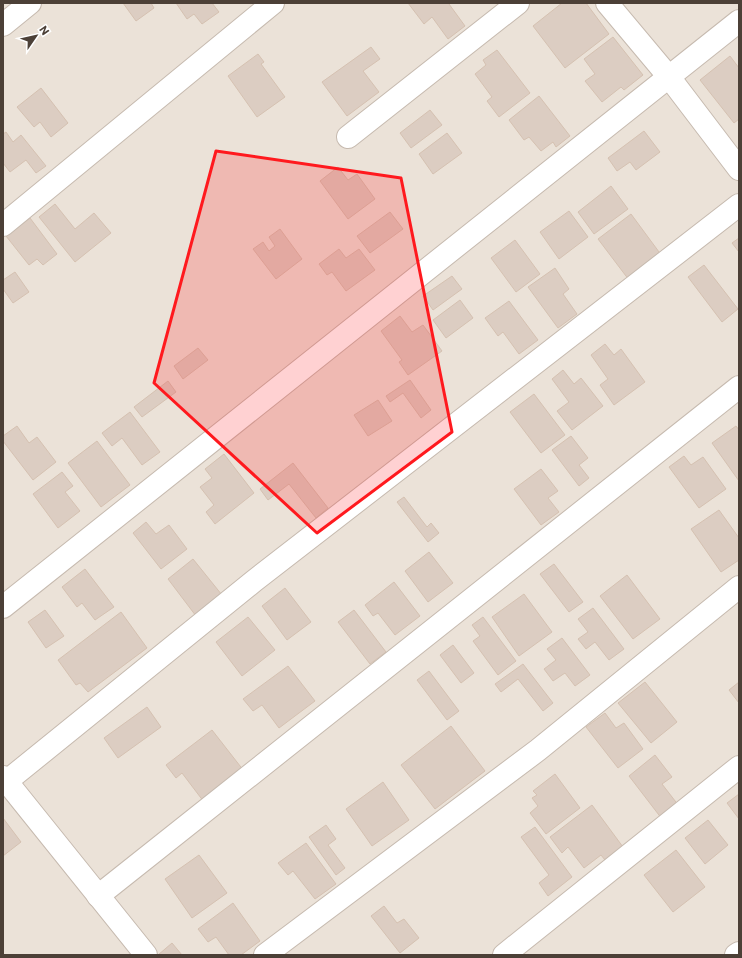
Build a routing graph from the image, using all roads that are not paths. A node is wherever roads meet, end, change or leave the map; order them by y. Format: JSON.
{"nodes":[{"id":1,"x":30,"y":3,"type":"edge"},
{"id":2,"x":273,"y":3,"type":"edge"},
{"id":3,"x":518,"y":3,"type":"edge"},
{"id":4,"x":607,"y":3,"type":"edge"},
{"id":5,"x":739,"y":21,"type":"edge"},
{"id":6,"x":3,"y":25,"type":"edge"},
{"id":7,"x":669,"y":77,"type":"junction"},
{"id":8,"x":348,"y":137,"type":"dead end"},
{"id":9,"x":739,"y":169,"type":"edge"},
{"id":10,"x":739,"y":205,"type":"edge"},
{"id":11,"x":3,"y":225,"type":"edge"},
{"id":12,"x":739,"y":387,"type":"edge"},
{"id":13,"x":739,"y":587,"type":"edge"},
{"id":14,"x":3,"y":607,"type":"edge"},
{"id":15,"x":739,"y":767,"type":"edge"},
{"id":16,"x":5,"y":779,"type":"edge"},
{"id":17,"x":98,"y":896,"type":"junction"},
{"id":18,"x":739,"y":953,"type":"edge"},
{"id":19,"x":146,"y":955,"type":"edge"},
{"id":20,"x":265,"y":955,"type":"edge"},
{"id":21,"x":504,"y":955,"type":"edge"},
{"id":22,"x":736,"y":955,"type":"edge"}],
"edges":[{"from":1,"to":6,"type":"street"},
{"from":2,"to":11,"type":"street"},
{"from":3,"to":8,"type":"street"},
{"from":4,"to":7,"type":"street"},
{"from":5,"to":7,"type":"street"},
{"from":7,"to":9,"type":"street"},
{"from":7,"to":14,"type":"street"},
{"from":10,"to":16,"type":"street"},
{"from":12,"to":17,"type":"street"},
{"from":13,"to":20,"type":"street"},
{"from":15,"to":21,"type":"street"},
{"from":16,"to":17,"type":"street"},
{"from":17,"to":19,"type":"street"},
{"from":18,"to":22,"type":"street"}]}
